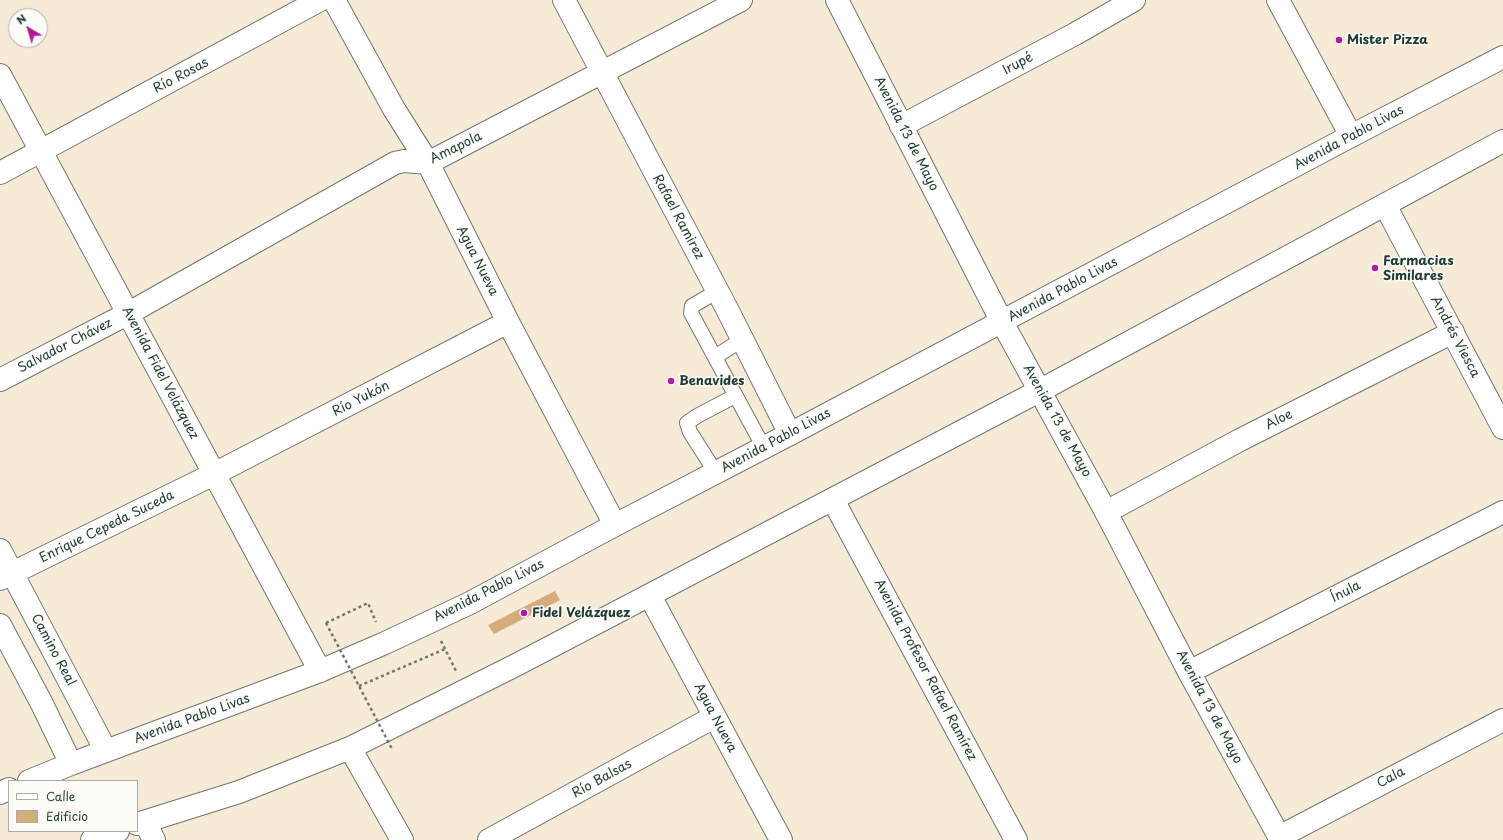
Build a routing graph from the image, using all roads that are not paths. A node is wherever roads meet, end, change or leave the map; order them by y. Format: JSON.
{"nodes":[{"id":1,"x":320,"y":0,"type":"edge"},
{"id":2,"x":334,"y":0,"type":"edge"},
{"id":3,"x":564,"y":0,"type":"edge"},
{"id":4,"x":741,"y":0,"type":"edge"},
{"id":5,"x":837,"y":0,"type":"edge"},
{"id":6,"x":1134,"y":0,"type":"edge"},
{"id":7,"x":1278,"y":0,"type":"edge"},
{"id":8,"x":1503,"y":57,"type":"edge"},
{"id":9,"x":602,"y":73,"type":"junction"},
{"id":10,"x":0,"y":75,"type":"edge"},
{"id":11,"x":901,"y":126,"type":"junction"},
{"id":12,"x":1351,"y":136,"type":"junction"},
{"id":13,"x":1503,"y":141,"type":"edge"},
{"id":14,"x":41,"y":151,"type":"junction"},
{"id":15,"x":428,"y":163,"type":"junction"},
{"id":16,"x":0,"y":173,"type":"edge"},
{"id":17,"x":1386,"y":205,"type":"junction"},
{"id":18,"x":718,"y":291,"type":"junction"},
{"id":19,"x":129,"y":313,"type":"junction"},
{"id":20,"x":508,"y":322,"type":"junction"},
{"id":21,"x":1002,"y":322,"type":"junction"},
{"id":22,"x":1453,"y":332,"type":"junction"},
{"id":23,"x":743,"y":339,"type":"junction"},
{"id":24,"x":715,"y":357,"type":"junction"},
{"id":25,"x":0,"y":380,"type":"edge"},
{"id":26,"x":1041,"y":390,"type":"junction"},
{"id":27,"x":735,"y":396,"type":"junction"},
{"id":28,"x":1501,"y":420,"type":"edge"},
{"id":29,"x":790,"y":434,"type":"junction"},
{"id":30,"x":764,"y":448,"type":"junction"},
{"id":31,"x":716,"y":473,"type":"junction"},
{"id":32,"x":214,"y":474,"type":"junction"},
{"id":33,"x":833,"y":500,"type":"junction"},
{"id":34,"x":1106,"y":512,"type":"junction"},
{"id":35,"x":1503,"y":512,"type":"edge"},
{"id":36,"x":615,"y":525,"type":"junction"},
{"id":37,"x":0,"y":550,"type":"edge"},
{"id":38,"x":6,"y":576,"type":"edge"},
{"id":39,"x":650,"y":596,"type":"junction"},
{"id":40,"x":0,"y":625,"type":"edge"},
{"id":41,"x":320,"y":671,"type":"junction"},
{"id":42,"x":1189,"y":672,"type":"junction"},
{"id":43,"x":714,"y":717,"type":"junction"},
{"id":44,"x":1503,"y":720,"type":"edge"},
{"id":45,"x":350,"y":748,"type":"junction"},
{"id":46,"x":106,"y":751,"type":"junction"},
{"id":47,"x":71,"y":764,"type":"junction"},
{"id":48,"x":31,"y":780,"type":"edge"},
{"id":49,"x":145,"y":829,"type":"edge"},
{"id":50,"x":115,"y":832,"type":"edge"},
{"id":51,"x":1280,"y":839,"type":"edge"},
{"id":52,"x":92,"y":840,"type":"edge"},
{"id":53,"x":402,"y":840,"type":"edge"},
{"id":54,"x":489,"y":840,"type":"edge"},
{"id":55,"x":781,"y":840,"type":"edge"},
{"id":56,"x":1016,"y":840,"type":"edge"}],
"edges":[{"from":1,"to":14,"type":"street","name":"Río Rosas"},
{"from":2,"to":15,"type":"street","name":"Agua Nueva"},
{"from":3,"to":9,"type":"street","name":"Rafael Ramirez"},
{"from":4,"to":9,"type":"street","name":"Amapola"},
{"from":5,"to":11,"type":"street","name":"Avenida 13 de Mayo"},
{"from":6,"to":11,"type":"street","name":"Irupé"},
{"from":7,"to":12,"type":"street"},
{"from":8,"to":12,"type":"street","name":"Avenida Pablo Livas"},
{"from":9,"to":15,"type":"street","name":"Amapola"},
{"from":9,"to":18,"type":"street","name":"Rafael Ramirez"},
{"from":10,"to":14,"type":"street","name":"Avenida Fidel Velázquez"},
{"from":11,"to":21,"type":"street","name":"Avenida 13 de Mayo"},
{"from":12,"to":21,"type":"street","name":"Avenida Pablo Livas"},
{"from":13,"to":17,"type":"street"},
{"from":14,"to":16,"type":"street","name":"Río Rosas"},
{"from":14,"to":19,"type":"street","name":"Avenida Fidel Velázquez"},
{"from":15,"to":19,"type":"street","name":"Amapola"},
{"from":15,"to":20,"type":"street","name":"Agua Nueva"},
{"from":17,"to":22,"type":"street","name":"Andrés Viesca"},
{"from":17,"to":26,"type":"street"},
{"from":18,"to":23,"type":"street","name":"Rafael Ramirez"},
{"from":18,"to":24,"type":"lane"},
{"from":19,"to":25,"type":"street","name":"Salvador Chávez"},
{"from":19,"to":32,"type":"street","name":"Avenida Fidel Velázquez"},
{"from":20,"to":32,"type":"street","name":"Río Yukón"},
{"from":20,"to":36,"type":"street","name":"Agua Nueva"},
{"from":21,"to":26,"type":"street","name":"Avenida 13 de Mayo"},
{"from":21,"to":29,"type":"street","name":"Avenida Pablo Livas"},
{"from":22,"to":28,"type":"street","name":"Andrés Viesca"},
{"from":22,"to":34,"type":"street","name":"Aloe"},
{"from":23,"to":24,"type":"lane"},
{"from":23,"to":29,"type":"street","name":"Rafael Ramirez"},
{"from":24,"to":27,"type":"lane"},
{"from":26,"to":33,"type":"street"},
{"from":26,"to":34,"type":"street","name":"Avenida 13 de Mayo"},
{"from":27,"to":30,"type":"lane"},
{"from":27,"to":31,"type":"lane"},
{"from":29,"to":30,"type":"street","name":"Avenida Pablo Livas"},
{"from":30,"to":31,"type":"street","name":"Avenida Pablo Livas"},
{"from":31,"to":36,"type":"street","name":"Avenida Pablo Livas"},
{"from":32,"to":38,"type":"street","name":"Enrique Cepeda Suceda"},
{"from":32,"to":41,"type":"street","name":"Avenida Fidel Velázquez"},
{"from":33,"to":39,"type":"street"},
{"from":33,"to":56,"type":"street","name":"Avenida Profesor Rafael Ramírez"},
{"from":34,"to":42,"type":"street","name":"Avenida 13 de Mayo"},
{"from":35,"to":42,"type":"street","name":"Ínula"},
{"from":36,"to":41,"type":"street","name":"Avenida Pablo Livas"},
{"from":37,"to":38,"type":"street","name":"Camino Real"},
{"from":38,"to":46,"type":"street","name":"Camino Real"},
{"from":39,"to":43,"type":"street","name":"Agua Nueva"},
{"from":39,"to":45,"type":"street"},
{"from":40,"to":47,"type":"street"},
{"from":41,"to":46,"type":"street","name":"Avenida Pablo Livas"},
{"from":42,"to":51,"type":"street","name":"Avenida 13 de Mayo"},
{"from":43,"to":54,"type":"street","name":"Río Balsas"},
{"from":43,"to":55,"type":"street","name":"Agua Nueva"},
{"from":44,"to":51,"type":"street","name":"Cala"},
{"from":45,"to":49,"type":"street"},
{"from":45,"to":53,"type":"street"},
{"from":46,"to":47,"type":"street","name":"Avenida Pablo Livas"},
{"from":47,"to":48,"type":"street","name":"Avenida Pablo Livas"},
{"from":50,"to":52,"type":"street"}]}
